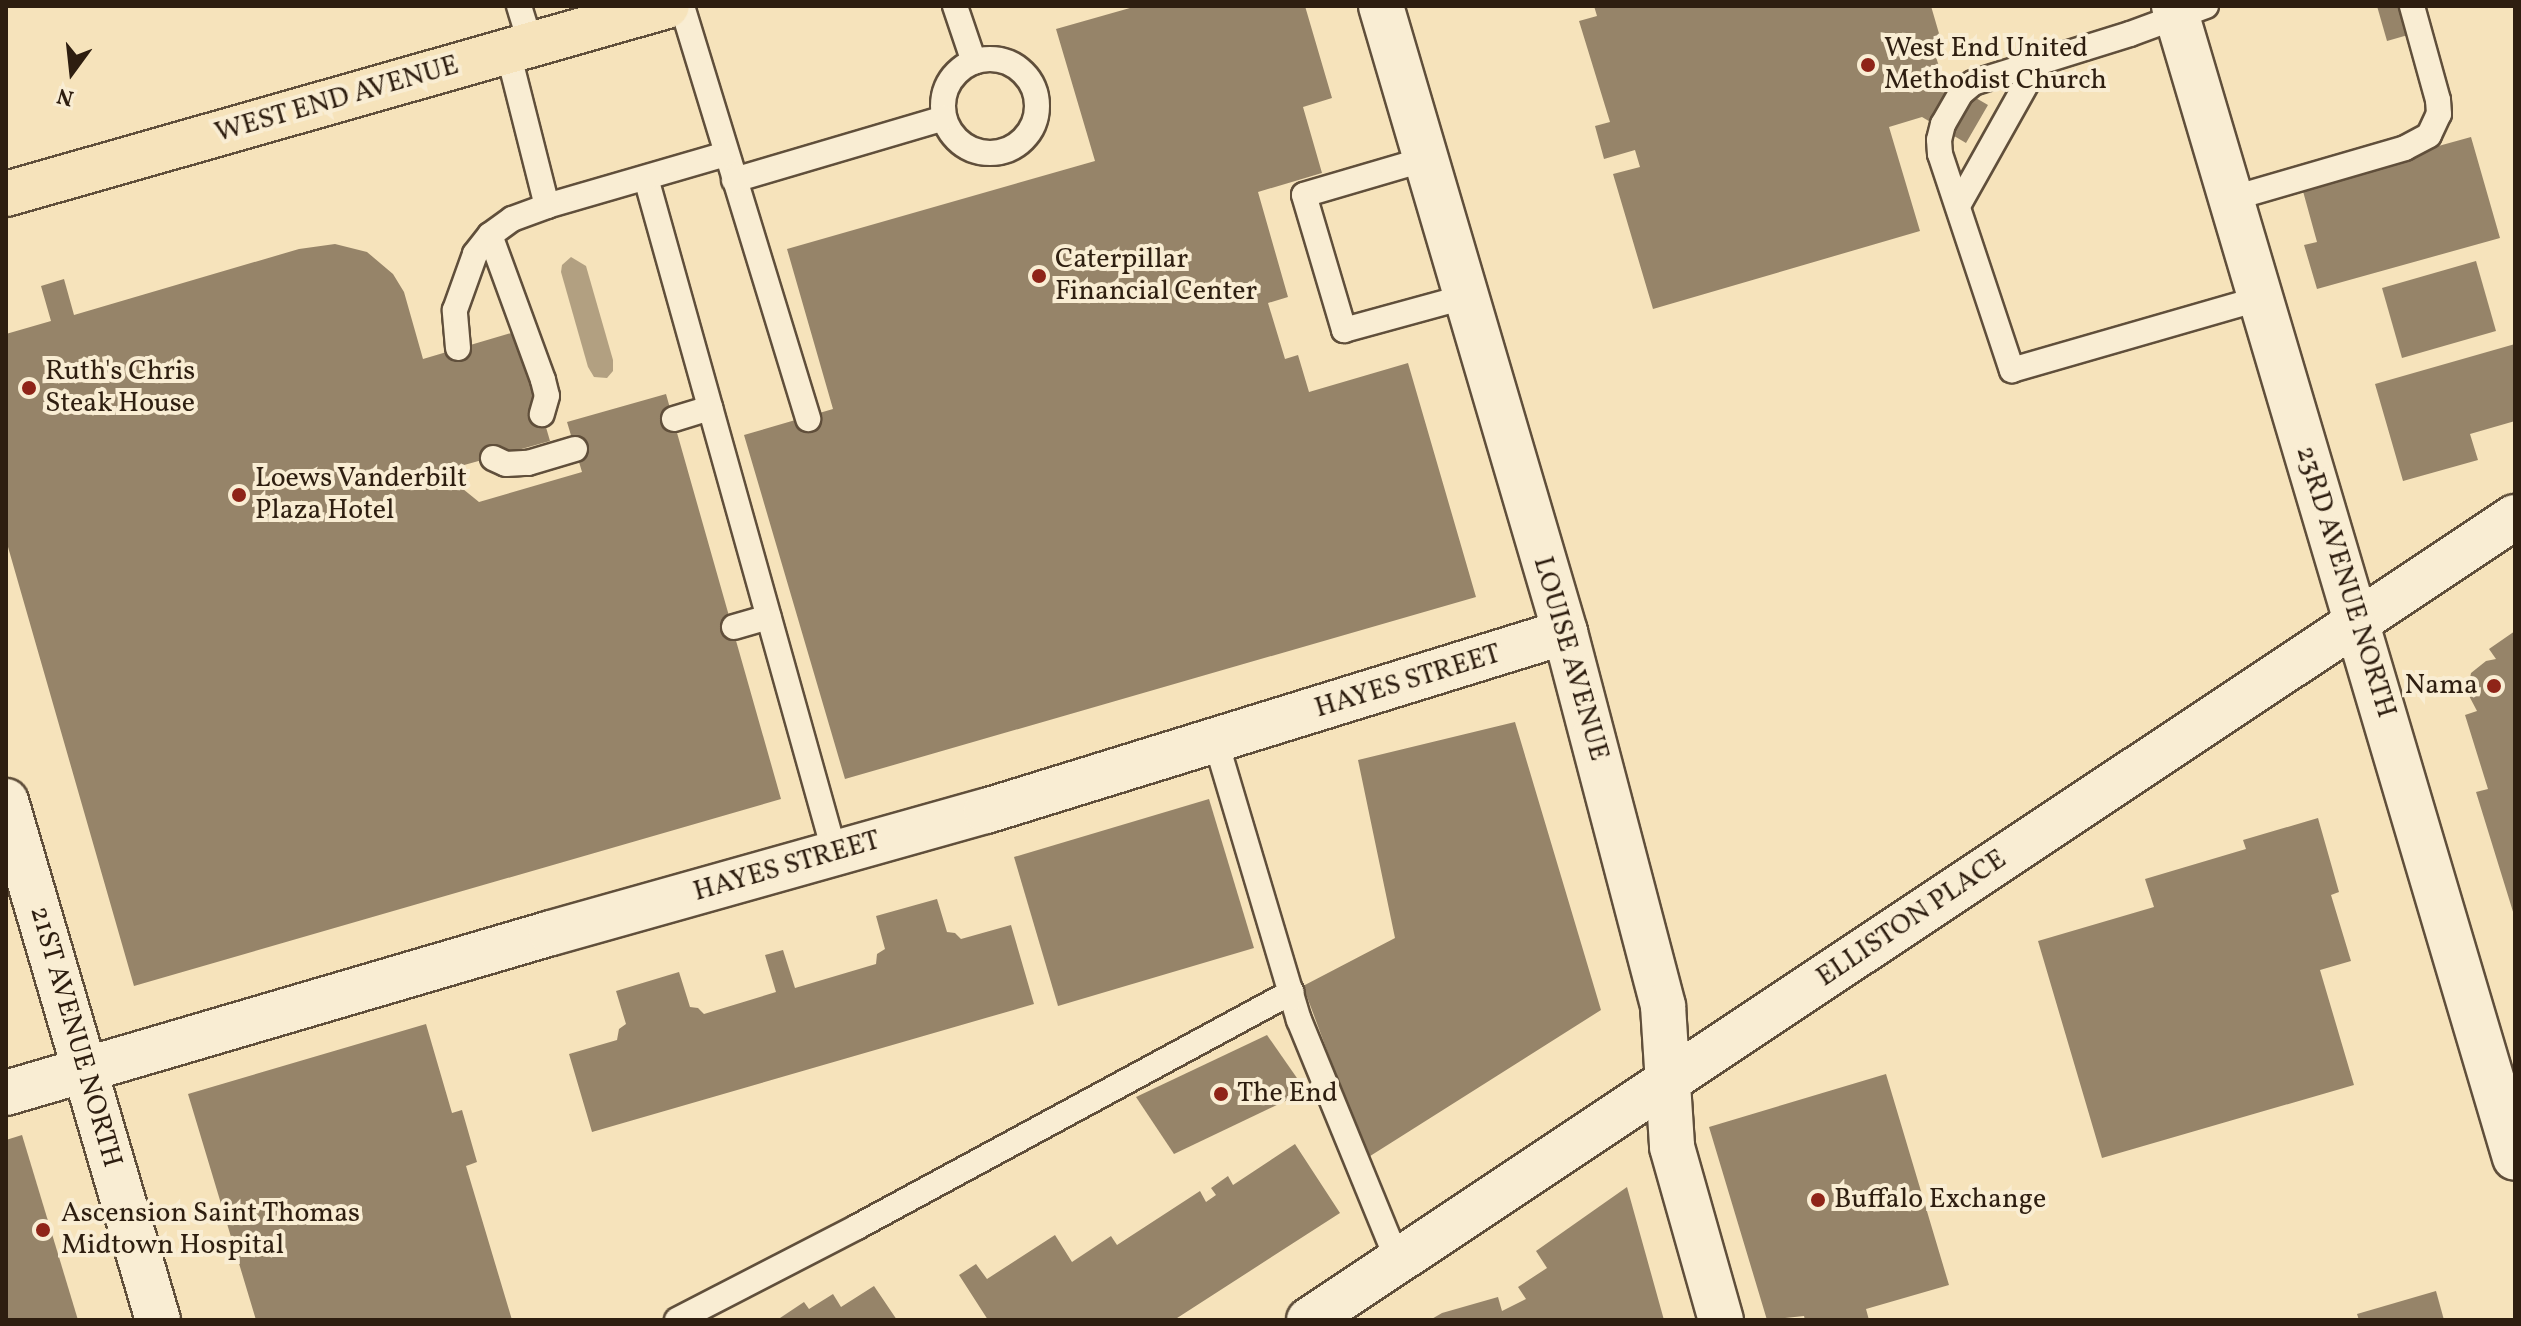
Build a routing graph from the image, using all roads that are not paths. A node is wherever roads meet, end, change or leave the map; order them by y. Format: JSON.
{"nodes":[{"id":1,"x":667,"y":6,"type":"edge"},
{"id":2,"x":682,"y":6,"type":"edge"},
{"id":3,"x":955,"y":6,"type":"edge"},
{"id":4,"x":1381,"y":6,"type":"edge"},
{"id":5,"x":2412,"y":6,"type":"edge"},
{"id":6,"x":2186,"y":10,"type":"edge"},
{"id":7,"x":519,"y":34,"type":"edge"},
{"id":8,"x":974,"y":62,"type":"junction"},
{"id":9,"x":2038,"y":63,"type":"junction"},
{"id":10,"x":944,"y":118,"type":"junction"},
{"id":11,"x":726,"y":154,"type":"junction"},
{"id":12,"x":1426,"y":159,"type":"junction"},
{"id":13,"x":646,"y":178,"type":"junction"},
{"id":14,"x":734,"y":180,"type":"junction"},
{"id":15,"x":6,"y":194,"type":"edge"},
{"id":16,"x":2230,"y":199,"type":"junction"},
{"id":17,"x":1959,"y":204,"type":"junction"},
{"id":18,"x":547,"y":206,"type":"junction"},
{"id":19,"x":490,"y":235,"type":"junction"},
{"id":20,"x":1465,"y":297,"type":"junction"},
{"id":21,"x":2258,"y":299,"type":"junction"},
{"id":22,"x":458,"y":348,"type":"dead end"},
{"id":23,"x":710,"y":408,"type":"junction"},
{"id":24,"x":542,"y":414,"type":"dead end"},
{"id":25,"x":674,"y":419,"type":"dead end"},
{"id":26,"x":808,"y":419,"type":"dead end"},
{"id":27,"x":575,"y":449,"type":"dead end"},
{"id":28,"x":493,"y":458,"type":"dead end"},
{"id":29,"x":2515,"y":517,"type":"edge"},
{"id":30,"x":769,"y":617,"type":"junction"},
{"id":31,"x":2359,"y":621,"type":"junction"},
{"id":32,"x":734,"y":627,"type":"dead end"},
{"id":33,"x":1565,"y":632,"type":"junction"},
{"id":34,"x":1216,"y":742,"type":"junction"},
{"id":35,"x":6,"y":801,"type":"edge"},
{"id":36,"x":835,"y":854,"type":"junction"},
{"id":37,"x":1291,"y":992,"type":"junction"},
{"id":38,"x":86,"y":1072,"type":"junction"},
{"id":39,"x":1668,"y":1083,"type":"junction"},
{"id":40,"x":6,"y":1093,"type":"edge"},
{"id":41,"x":2515,"y":1158,"type":"edge"},
{"id":42,"x":1398,"y":1261,"type":"junction"},
{"id":43,"x":158,"y":1320,"type":"edge"},
{"id":44,"x":677,"y":1320,"type":"edge"},
{"id":45,"x":1309,"y":1320,"type":"edge"},
{"id":46,"x":1721,"y":1320,"type":"edge"}],
"edges":[{"from":1,"to":7,"type":"main road","name":"WEST END AVENUE"},
{"from":2,"to":11,"type":"lane"},
{"from":3,"to":8,"type":"lane"},
{"from":4,"to":12,"type":"street","name":"LOUISE AVENUE"},
{"from":5,"to":16,"type":"lane"},
{"from":6,"to":9,"type":"lane"},
{"from":6,"to":16,"type":"street","name":"23RD AVENUE NORTH"},
{"from":7,"to":15,"type":"main road","name":"WEST END AVENUE"},
{"from":7,"to":18,"type":"lane"},
{"from":8,"to":10,"type":"lane"},
{"from":8,"to":10,"type":"lane"},
{"from":9,"to":17,"type":"lane"},
{"from":9,"to":17,"type":"lane"},
{"from":10,"to":14,"type":"lane"},
{"from":11,"to":13,"type":"lane"},
{"from":11,"to":14,"type":"lane"},
{"from":12,"to":20,"type":"street","name":"LOUISE AVENUE"},
{"from":12,"to":20,"type":"lane"},
{"from":13,"to":18,"type":"lane"},
{"from":13,"to":23,"type":"lane"},
{"from":14,"to":26,"type":"lane"},
{"from":16,"to":21,"type":"street","name":"23RD AVENUE NORTH"},
{"from":17,"to":21,"type":"lane"},
{"from":18,"to":19,"type":"lane"},
{"from":19,"to":22,"type":"lane"},
{"from":19,"to":24,"type":"lane"},
{"from":20,"to":33,"type":"street","name":"LOUISE AVENUE"},
{"from":21,"to":31,"type":"street","name":"23RD AVENUE NORTH"},
{"from":23,"to":25,"type":"lane"},
{"from":23,"to":30,"type":"lane"},
{"from":27,"to":28,"type":"lane"},
{"from":29,"to":31,"type":"street","name":"ELLISTON PLACE"},
{"from":30,"to":32,"type":"lane"},
{"from":30,"to":36,"type":"lane"},
{"from":31,"to":39,"type":"street","name":"ELLISTON PLACE"},
{"from":31,"to":41,"type":"street","name":"23RD AVENUE NORTH"},
{"from":33,"to":34,"type":"street","name":"HAYES STREET"},
{"from":33,"to":39,"type":"street","name":"LOUISE AVENUE"},
{"from":34,"to":36,"type":"street","name":"HAYES STREET"},
{"from":34,"to":37,"type":"lane"},
{"from":35,"to":38,"type":"street","name":"21ST AVENUE NORTH"},
{"from":36,"to":38,"type":"street","name":"HAYES STREET"},
{"from":37,"to":42,"type":"lane"},
{"from":37,"to":44,"type":"lane"},
{"from":38,"to":40,"type":"street","name":"HAYES STREET"},
{"from":38,"to":43,"type":"street","name":"21ST AVENUE NORTH"},
{"from":39,"to":42,"type":"street","name":"ELLISTON PLACE"},
{"from":39,"to":46,"type":"street","name":"LOUISE AVENUE"},
{"from":42,"to":45,"type":"street","name":"ELLISTON PLACE"}]}
